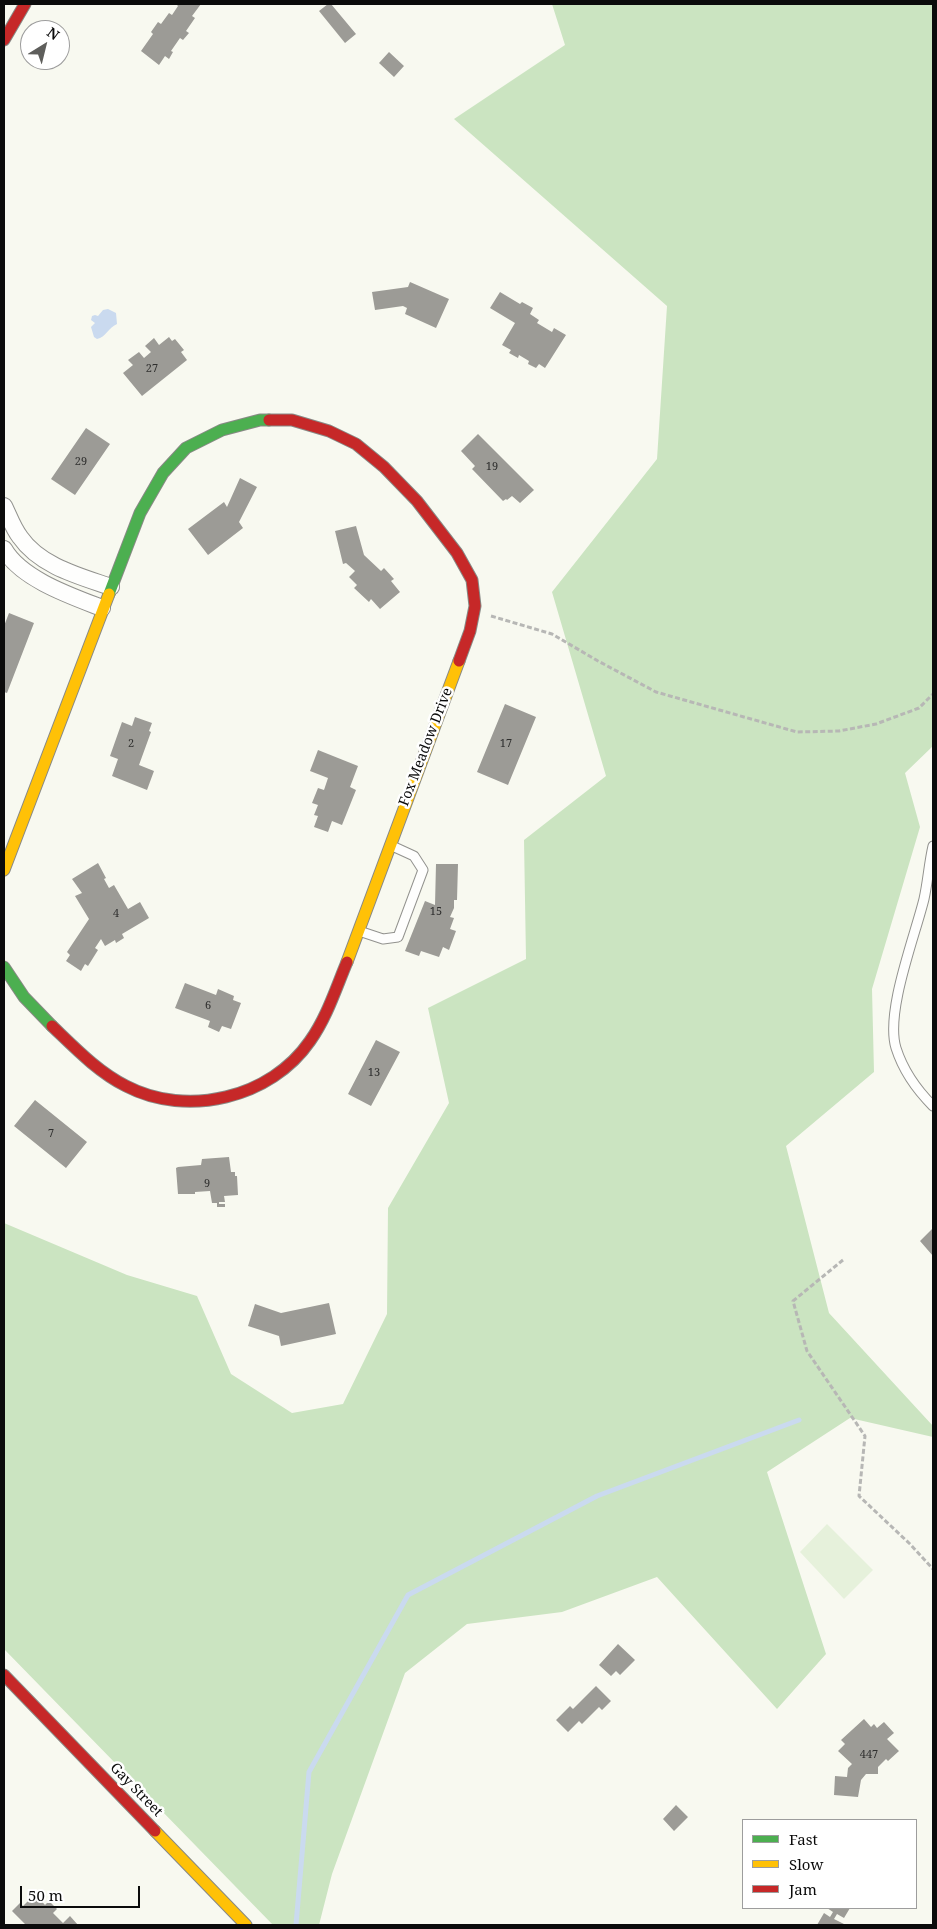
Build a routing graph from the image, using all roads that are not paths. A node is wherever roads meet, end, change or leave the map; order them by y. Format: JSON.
{"nodes":[{"id":1,"x":24,"y":4,"type":"edge"},
{"id":2,"x":4,"y":40,"type":"edge"},
{"id":3,"x":4,"y":506,"type":"edge"},
{"id":4,"x":4,"y":549,"type":"edge"},
{"id":5,"x":111,"y":587,"type":"junction"},
{"id":6,"x":102,"y":608,"type":"junction"},
{"id":7,"x":390,"y":845,"type":"junction"},
{"id":8,"x":933,"y":846,"type":"edge"},
{"id":9,"x":4,"y":870,"type":"edge"},
{"id":10,"x":358,"y":930,"type":"junction"},
{"id":11,"x":4,"y":967,"type":"edge"},
{"id":12,"x":933,"y":1106,"type":"edge"},
{"id":13,"x":4,"y":1675,"type":"edge"},
{"id":14,"x":246,"y":1925,"type":"edge"}],
"edges":[{"from":1,"to":2,"type":"street"},
{"from":3,"to":5,"type":"street"},
{"from":4,"to":6,"type":"street"},
{"from":5,"to":6,"type":"street","name":"Fox Meadow Drive"},
{"from":5,"to":7,"type":"street","name":"Fox Meadow Drive"},
{"from":6,"to":9,"type":"street","name":"Fox Meadow Drive"},
{"from":7,"to":10,"type":"street","name":"Fox Meadow Drive"},
{"from":7,"to":10,"type":"lane"},
{"from":8,"to":12,"type":"lane"},
{"from":10,"to":11,"type":"street","name":"Fox Meadow Drive"},
{"from":13,"to":14,"type":"street","name":"Gay Street"}]}
